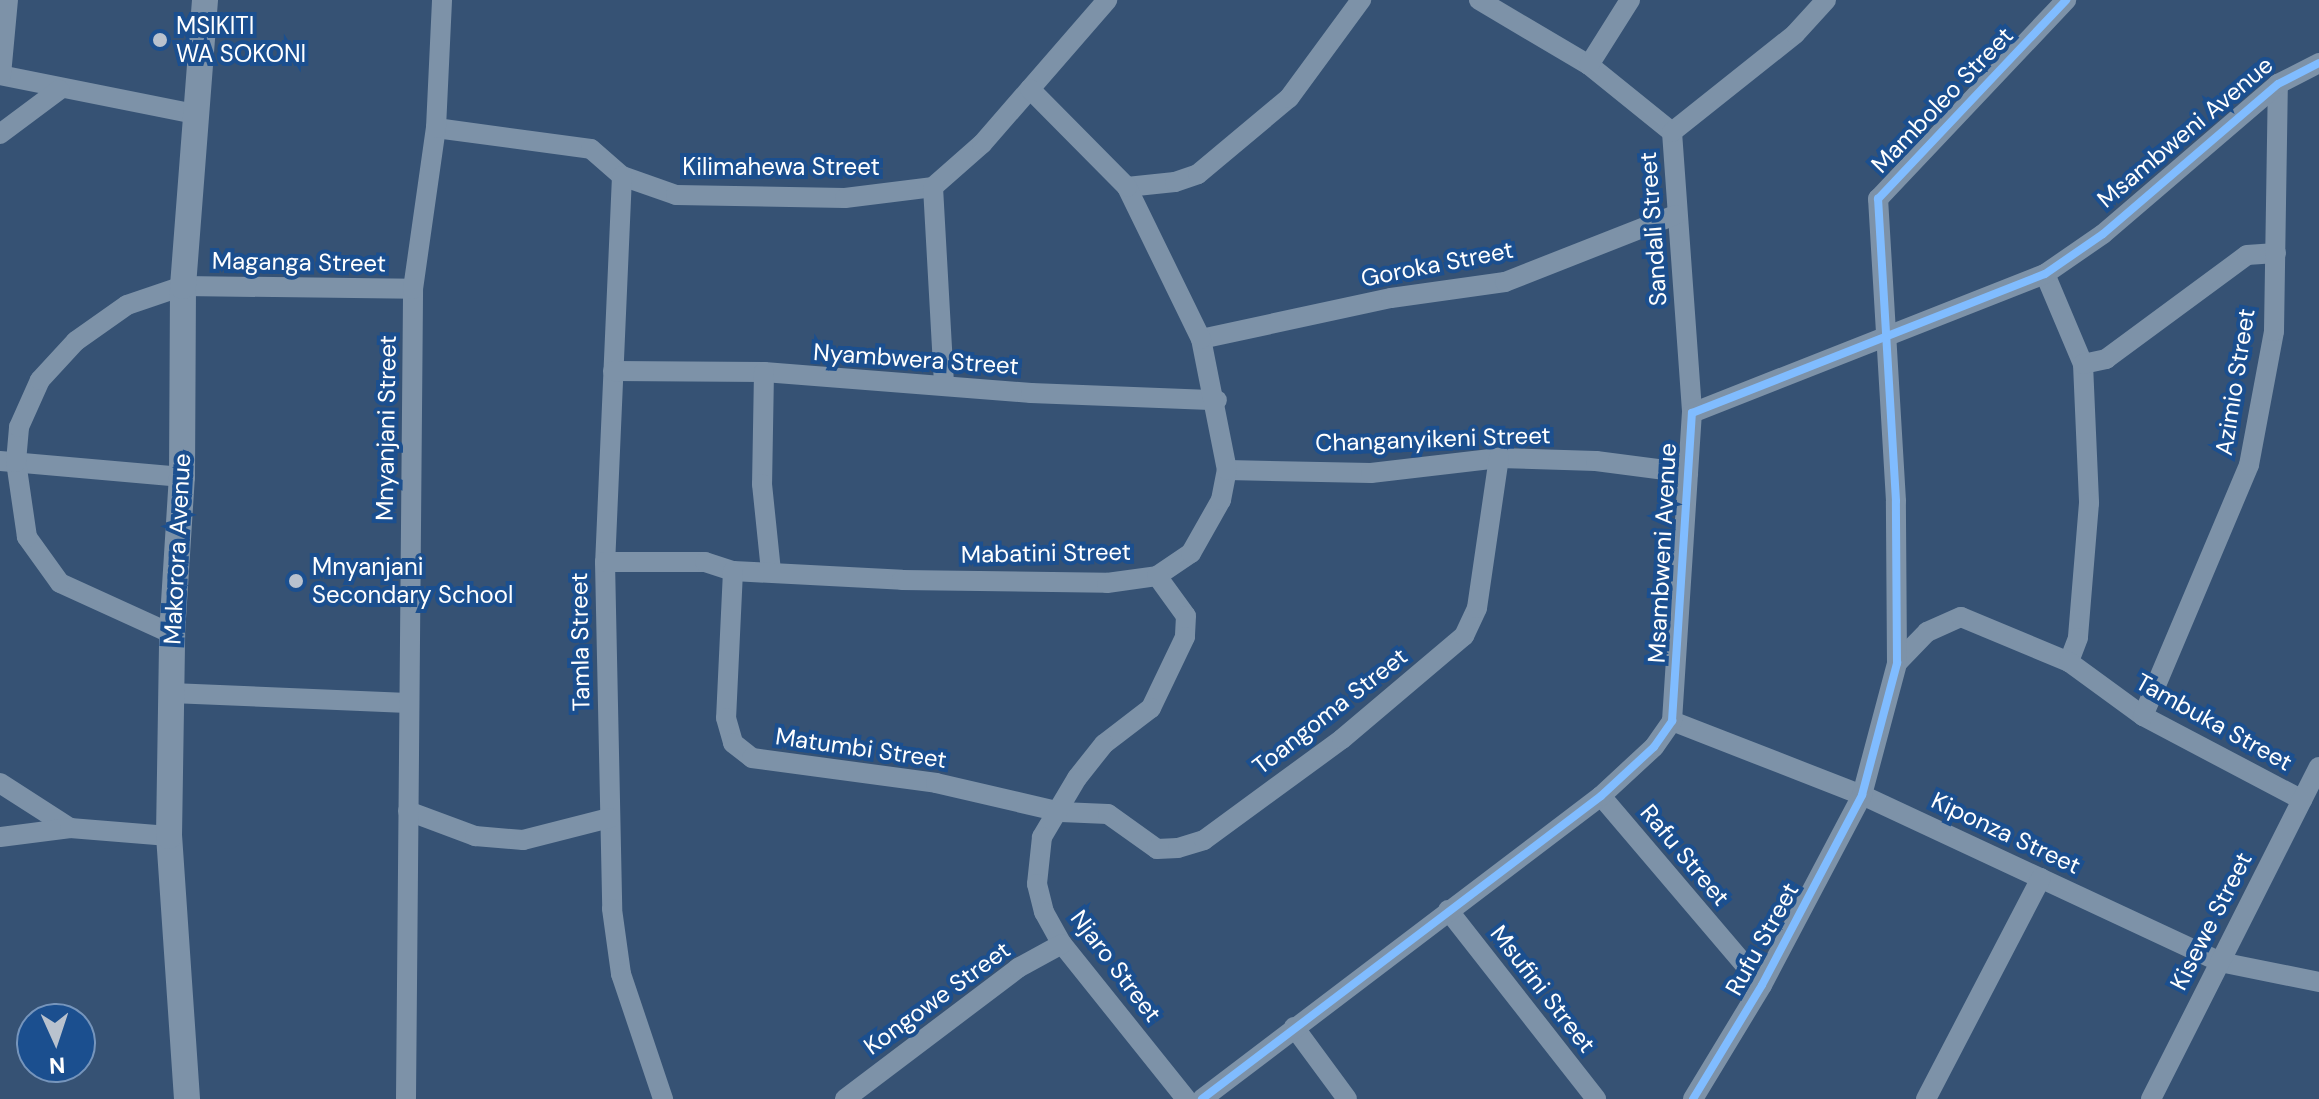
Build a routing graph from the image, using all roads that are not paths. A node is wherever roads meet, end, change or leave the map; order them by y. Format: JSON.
{"nodes":[{"id":1,"x":8,"y":0,"type":"edge"},
{"id":2,"x":205,"y":0,"type":"edge"},
{"id":3,"x":442,"y":0,"type":"edge"},
{"id":4,"x":1107,"y":0,"type":"edge"},
{"id":5,"x":1361,"y":0,"type":"edge"},
{"id":6,"x":1479,"y":0,"type":"edge"},
{"id":7,"x":1630,"y":0,"type":"edge"},
{"id":8,"x":1826,"y":0,"type":"edge"},
{"id":9,"x":2066,"y":0,"type":"edge"},
{"id":10,"x":2319,"y":63,"type":"edge"},
{"id":11,"x":1589,"y":65,"type":"junction"},
{"id":12,"x":0,"y":75,"type":"edge"},
{"id":13,"x":2278,"y":84,"type":"junction"},
{"id":14,"x":1030,"y":89,"type":"junction"},
{"id":15,"x":59,"y":90,"type":"junction"},
{"id":16,"x":196,"y":114,"type":"junction"},
{"id":17,"x":436,"y":128,"type":"junction"},
{"id":18,"x":1672,"y":132,"type":"junction"},
{"id":19,"x":0,"y":134,"type":"edge"},
{"id":20,"x":622,"y":176,"type":"junction"},
{"id":21,"x":933,"y":187,"type":"junction"},
{"id":22,"x":1127,"y":187,"type":"junction"},
{"id":23,"x":1675,"y":215,"type":"junction"},
{"id":24,"x":2276,"y":253,"type":"junction"},
{"id":25,"x":2045,"y":274,"type":"junction"},
{"id":26,"x":183,"y":286,"type":"junction"},
{"id":27,"x":413,"y":289,"type":"junction"},
{"id":28,"x":1888,"y":335,"type":"junction"},
{"id":29,"x":1201,"y":339,"type":"junction"},
{"id":30,"x":2083,"y":364,"type":"junction"},
{"id":31,"x":613,"y":371,"type":"junction"},
{"id":32,"x":764,"y":372,"type":"junction"},
{"id":33,"x":944,"y":384,"type":"junction"},
{"id":34,"x":1217,"y":400,"type":"junction"},
{"id":35,"x":1692,"y":413,"type":"junction"},
{"id":36,"x":1499,"y":458,"type":"junction"},
{"id":37,"x":8,"y":461,"type":"edge"},
{"id":38,"x":1227,"y":470,"type":"junction"},
{"id":39,"x":1688,"y":473,"type":"junction"},
{"id":40,"x":182,"y":477,"type":"junction"},
{"id":41,"x":605,"y":562,"type":"junction"},
{"id":42,"x":733,"y":571,"type":"junction"},
{"id":43,"x":771,"y":571,"type":"junction"},
{"id":44,"x":1157,"y":576,"type":"junction"},
{"id":45,"x":172,"y":634,"type":"junction"},
{"id":46,"x":2069,"y":662,"type":"junction"},
{"id":47,"x":1897,"y":663,"type":"junction"},
{"id":48,"x":171,"y":693,"type":"junction"},
{"id":49,"x":408,"y":703,"type":"junction"},
{"id":50,"x":2143,"y":716,"type":"junction"},
{"id":51,"x":1672,"y":721,"type":"junction"},
{"id":52,"x":2319,"y":767,"type":"edge"},
{"id":53,"x":0,"y":783,"type":"edge"},
{"id":54,"x":1862,"y":795,"type":"junction"},
{"id":55,"x":1601,"y":796,"type":"junction"},
{"id":56,"x":2302,"y":800,"type":"junction"},
{"id":57,"x":408,"y":811,"type":"junction"},
{"id":58,"x":1061,"y":812,"type":"junction"},
{"id":59,"x":609,"y":818,"type":"junction"},
{"id":60,"x":70,"y":828,"type":"junction"},
{"id":61,"x":169,"y":836,"type":"junction"},
{"id":62,"x":0,"y":837,"type":"edge"},
{"id":63,"x":2041,"y":878,"type":"junction"},
{"id":64,"x":1448,"y":910,"type":"junction"},
{"id":65,"x":1062,"y":944,"type":"junction"},
{"id":66,"x":2220,"y":962,"type":"junction"},
{"id":67,"x":2319,"y":982,"type":"edge"},
{"id":68,"x":1762,"y":985,"type":"junction"},
{"id":69,"x":1294,"y":1027,"type":"junction"},
{"id":70,"x":187,"y":1099,"type":"edge"},
{"id":71,"x":406,"y":1099,"type":"edge"},
{"id":72,"x":663,"y":1099,"type":"edge"},
{"id":73,"x":845,"y":1099,"type":"edge"},
{"id":74,"x":1186,"y":1099,"type":"edge"},
{"id":75,"x":1202,"y":1099,"type":"edge"},
{"id":76,"x":1347,"y":1099,"type":"edge"},
{"id":77,"x":1596,"y":1099,"type":"edge"},
{"id":78,"x":1693,"y":1099,"type":"edge"},
{"id":79,"x":1926,"y":1099,"type":"edge"},
{"id":80,"x":2151,"y":1099,"type":"edge"}],
"edges":[{"from":1,"to":12,"type":"street"},
{"from":2,"to":16,"type":"street","name":"Makorora Avenue"},
{"from":3,"to":17,"type":"street","name":"Mnyanjani Street"},
{"from":4,"to":14,"type":"street"},
{"from":5,"to":22,"type":"street"},
{"from":6,"to":11,"type":"street","name":"Sandali Street"},
{"from":7,"to":11,"type":"street"},
{"from":8,"to":18,"type":"street"},
{"from":9,"to":28,"type":"street","name":"Mamboleo Street"},
{"from":10,"to":13,"type":"street","name":"Msambweni Avenue"},
{"from":11,"to":18,"type":"street","name":"Sandali Street"},
{"from":12,"to":15,"type":"street"},
{"from":13,"to":24,"type":"street","name":"Azimio Street"},
{"from":13,"to":25,"type":"street","name":"Msambweni Avenue"},
{"from":14,"to":21,"type":"street"},
{"from":14,"to":22,"type":"street","name":"Mabatini Street"},
{"from":15,"to":16,"type":"street"},
{"from":15,"to":19,"type":"street"},
{"from":16,"to":26,"type":"street","name":"Makorora Avenue"},
{"from":17,"to":20,"type":"street","name":"Kilimahewa Street"},
{"from":17,"to":27,"type":"street","name":"Mnyanjani Street"},
{"from":18,"to":23,"type":"street","name":"Sandali Street"},
{"from":20,"to":21,"type":"street","name":"Kilimahewa Street"},
{"from":20,"to":31,"type":"street","name":"Tamla Street"},
{"from":21,"to":33,"type":"street"},
{"from":22,"to":29,"type":"street","name":"Mabatini Street"},
{"from":23,"to":29,"type":"street","name":"Goroka Street"},
{"from":23,"to":35,"type":"street","name":"Sandali Street"},
{"from":24,"to":30,"type":"street"},
{"from":24,"to":50,"type":"street","name":"Azimio Street"},
{"from":25,"to":28,"type":"street","name":"Msambweni Avenue"},
{"from":25,"to":30,"type":"street"},
{"from":26,"to":27,"type":"street","name":"Maganga Street"},
{"from":26,"to":37,"type":"street","name":"Maganga Street"},
{"from":26,"to":40,"type":"street","name":"Makorora Avenue"},
{"from":27,"to":49,"type":"street","name":"Mnyanjani Street"},
{"from":28,"to":35,"type":"street","name":"Msambweni Avenue"},
{"from":28,"to":47,"type":"street"},
{"from":29,"to":34,"type":"street","name":"Mabatini Street"},
{"from":30,"to":46,"type":"street"},
{"from":31,"to":32,"type":"street","name":"Nyambwera Street"},
{"from":31,"to":41,"type":"street","name":"Tamla Street"},
{"from":32,"to":33,"type":"street","name":"Nyambwera Street"},
{"from":32,"to":43,"type":"street"},
{"from":33,"to":34,"type":"street","name":"Nyambwera Street"},
{"from":34,"to":38,"type":"street","name":"Mabatini Street"},
{"from":35,"to":39,"type":"street","name":"Msambweni Avenue"},
{"from":36,"to":38,"type":"street","name":"Changanyikeni Street"},
{"from":36,"to":39,"type":"street","name":"Changanyikeni Street"},
{"from":36,"to":58,"type":"street","name":"Toangoma Street"},
{"from":37,"to":40,"type":"street"},
{"from":37,"to":45,"type":"street","name":"Maganga Street"},
{"from":38,"to":44,"type":"street","name":"Mabatini Street"},
{"from":39,"to":51,"type":"street","name":"Msambweni Avenue"},
{"from":40,"to":45,"type":"street","name":"Makorora Avenue"},
{"from":41,"to":42,"type":"street","name":"Mabatini Street"},
{"from":41,"to":59,"type":"street","name":"Tamla Street"},
{"from":42,"to":43,"type":"street","name":"Mabatini Street"},
{"from":42,"to":58,"type":"street","name":"Matumbi Street"},
{"from":43,"to":44,"type":"street","name":"Mabatini Street"},
{"from":44,"to":58,"type":"street","name":"Njaro Street"},
{"from":45,"to":48,"type":"street","name":"Makorora Avenue"},
{"from":46,"to":47,"type":"street","name":"Tambuka Street"},
{"from":46,"to":50,"type":"street","name":"Tambuka Street"},
{"from":47,"to":54,"type":"street","name":"Rufu Street"},
{"from":48,"to":49,"type":"street"},
{"from":48,"to":61,"type":"street","name":"Makorora Avenue"},
{"from":49,"to":57,"type":"street","name":"Mnyanjani Street"},
{"from":50,"to":56,"type":"street","name":"Tambuka Street"},
{"from":51,"to":54,"type":"street","name":"Kiponza Street"},
{"from":51,"to":55,"type":"street"},
{"from":52,"to":56,"type":"street","name":"Kisewe Street"},
{"from":53,"to":60,"type":"street"},
{"from":54,"to":63,"type":"street","name":"Kiponza Street"},
{"from":54,"to":68,"type":"street","name":"Rufu Street"},
{"from":55,"to":64,"type":"street"},
{"from":55,"to":68,"type":"street","name":"Rafu Street"},
{"from":56,"to":66,"type":"street","name":"Kisewe Street"},
{"from":57,"to":59,"type":"street"},
{"from":57,"to":71,"type":"street","name":"Mnyanjani Street"},
{"from":58,"to":65,"type":"street","name":"Njaro Street"},
{"from":59,"to":72,"type":"street","name":"Tamla Street"},
{"from":60,"to":61,"type":"street"},
{"from":60,"to":62,"type":"street"},
{"from":61,"to":70,"type":"street","name":"Makorora Avenue"},
{"from":63,"to":66,"type":"street","name":"Kiponza Street"},
{"from":63,"to":79,"type":"street"},
{"from":64,"to":69,"type":"street"},
{"from":64,"to":77,"type":"street","name":"Msufini Street"},
{"from":65,"to":73,"type":"street","name":"Kongowe Street"},
{"from":65,"to":74,"type":"street","name":"Njaro Street"},
{"from":66,"to":67,"type":"street","name":"Kiponza Street"},
{"from":66,"to":80,"type":"street","name":"Kisewe Street"},
{"from":68,"to":78,"type":"street","name":"Rufu Street"},
{"from":69,"to":75,"type":"street"},
{"from":69,"to":76,"type":"street"}]}
